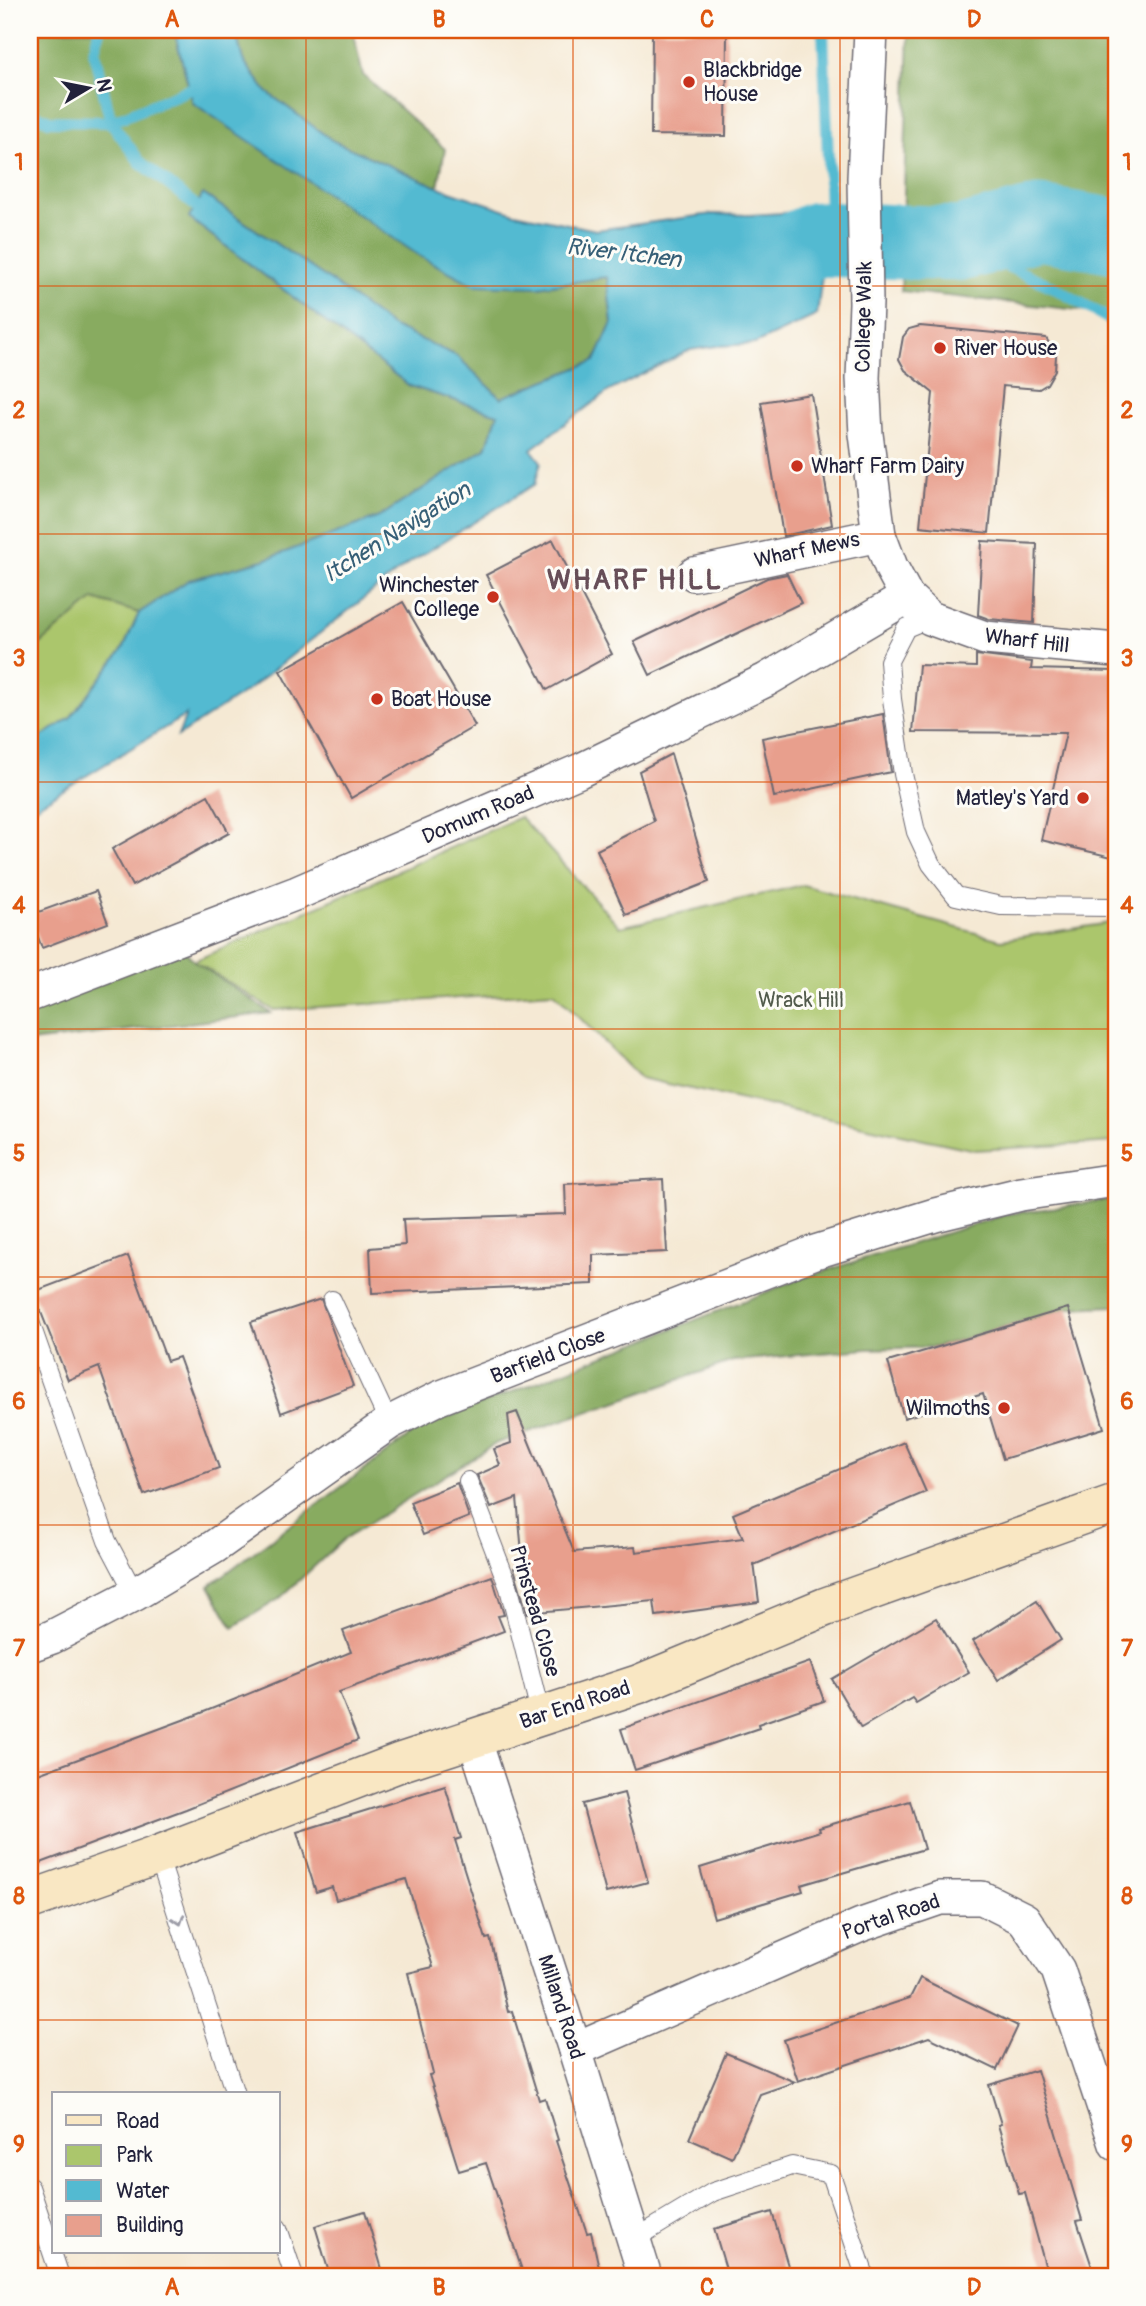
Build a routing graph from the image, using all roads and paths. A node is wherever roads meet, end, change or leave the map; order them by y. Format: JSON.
{"nodes":[{"id":1,"x":871,"y":30,"type":"edge"},
{"id":2,"x":879,"y":535,"type":"junction"},
{"id":3,"x":694,"y":573,"type":"dead end"},
{"id":4,"x":918,"y":608,"type":"junction"},
{"id":5,"x":1116,"y":650,"type":"edge"},
{"id":6,"x":1116,"y":907,"type":"edge"},
{"id":7,"x":30,"y":995,"type":"edge"},
{"id":8,"x":1116,"y":1180,"type":"edge"},
{"id":9,"x":332,"y":1300,"type":"dead end"},
{"id":10,"x":30,"y":1322,"type":"edge"},
{"id":11,"x":389,"y":1423,"type":"junction"},
{"id":12,"x":467,"y":1481,"type":"dead end"},
{"id":13,"x":1116,"y":1503,"type":"edge"},
{"id":14,"x":135,"y":1594,"type":"junction"},
{"id":15,"x":30,"y":1645,"type":"edge"},
{"id":16,"x":541,"y":1716,"type":"junction"},
{"id":17,"x":474,"y":1738,"type":"junction"},
{"id":18,"x":158,"y":1855,"type":"junction"},
{"id":19,"x":30,"y":1900,"type":"edge"},
{"id":20,"x":575,"y":2050,"type":"junction"},
{"id":21,"x":234,"y":2092,"type":"edge"},
{"id":22,"x":1116,"y":2144,"type":"edge"},
{"id":23,"x":30,"y":2188,"type":"edge"},
{"id":24,"x":280,"y":2234,"type":"edge"},
{"id":25,"x":633,"y":2240,"type":"junction"},
{"id":26,"x":52,"y":2253,"type":"edge"},
{"id":27,"x":52,"y":2254,"type":"edge"},
{"id":28,"x":60,"y":2276,"type":"edge"},
{"id":29,"x":294,"y":2276,"type":"edge"},
{"id":30,"x":645,"y":2276,"type":"edge"},
{"id":31,"x":865,"y":2276,"type":"edge"}],
"edges":[{"from":1,"to":2,"type":"street","name":"College Walk"},
{"from":2,"to":3,"type":"street","name":"Wharf Mews"},
{"from":2,"to":4,"type":"street","name":"College Walk"},
{"from":4,"to":5,"type":"street","name":"Wharf Hill"},
{"from":4,"to":6,"type":"lane"},
{"from":4,"to":7,"type":"street","name":"Domum Road"},
{"from":8,"to":11,"type":"street","name":"Barfield Close"},
{"from":9,"to":11,"type":"lane"},
{"from":10,"to":14,"type":"lane"},
{"from":11,"to":14,"type":"street","name":"Barfield Close"},
{"from":12,"to":16,"type":"lane","name":"Prinstead Close"},
{"from":13,"to":16,"type":"main road","name":"Bar End Road"},
{"from":14,"to":15,"type":"street","name":"Barfield Close"},
{"from":16,"to":17,"type":"main road","name":"Bar End Road"},
{"from":17,"to":18,"type":"main road","name":"Bar End Road"},
{"from":17,"to":20,"type":"street","name":"Milland Road"},
{"from":18,"to":19,"type":"main road","name":"Bar End Road"},
{"from":18,"to":21,"type":"lane","one_way":true},
{"from":20,"to":22,"type":"street","name":"Portal Road"},
{"from":20,"to":25,"type":"street","name":"Milland Road"},
{"from":23,"to":26,"type":"lane"},
{"from":24,"to":29,"type":"lane"},
{"from":25,"to":30,"type":"street","name":"Milland Road"},
{"from":25,"to":31,"type":"lane"},
{"from":27,"to":28,"type":"lane"}]}
